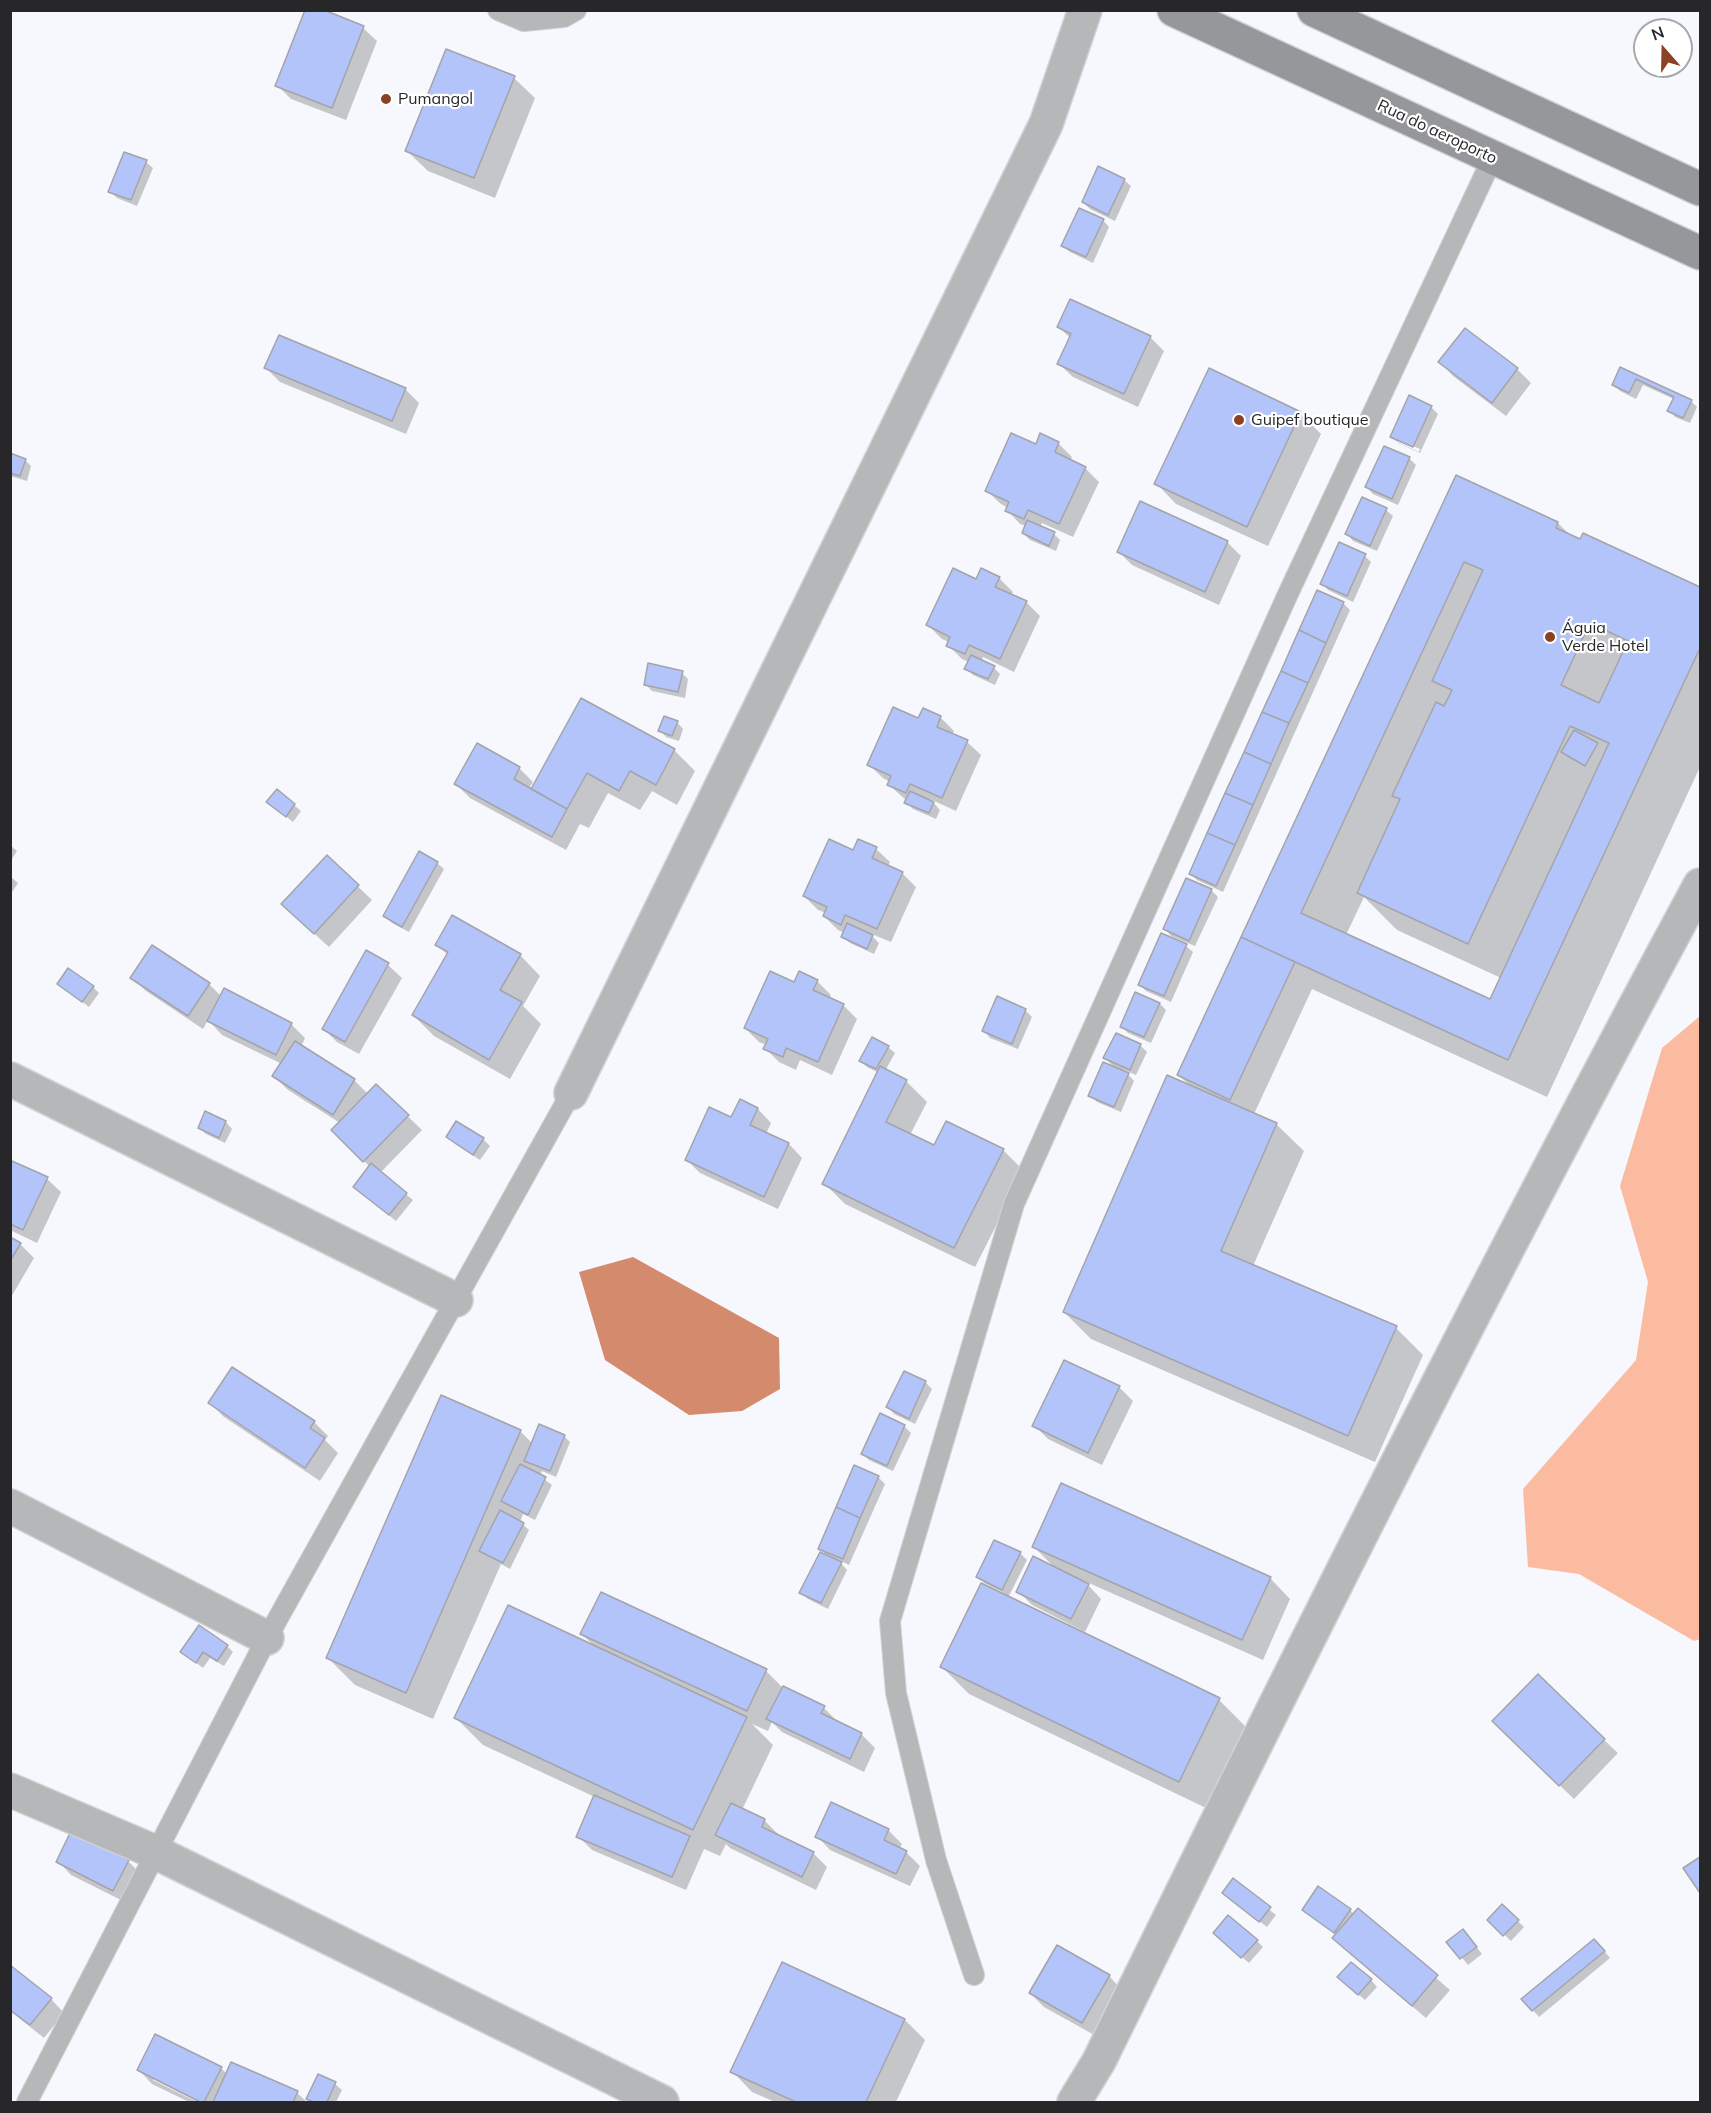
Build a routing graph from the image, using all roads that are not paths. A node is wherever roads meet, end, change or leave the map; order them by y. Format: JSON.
{"nodes":[{"id":1,"x":498,"y":10,"type":"edge"},
{"id":2,"x":576,"y":10,"type":"edge"},
{"id":3,"x":1085,"y":10,"type":"edge"},
{"id":4,"x":1174,"y":10,"type":"edge"},
{"id":5,"x":1314,"y":10,"type":"edge"},
{"id":6,"x":1493,"y":157,"type":"junction"},
{"id":7,"x":1701,"y":189,"type":"edge"},
{"id":8,"x":1701,"y":253,"type":"edge"},
{"id":9,"x":1701,"y":885,"type":"edge"},
{"id":10,"x":10,"y":1078,"type":"edge"},
{"id":11,"x":571,"y":1094,"type":"joint"},
{"id":12,"x":456,"y":1300,"type":"junction"},
{"id":13,"x":10,"y":1506,"type":"edge"},
{"id":14,"x":267,"y":1638,"type":"junction"},
{"id":15,"x":10,"y":1790,"type":"edge"},
{"id":16,"x":155,"y":1852,"type":"junction"},
{"id":17,"x":974,"y":1975,"type":"dead end"},
{"id":18,"x":27,"y":2103,"type":"edge"},
{"id":19,"x":662,"y":2103,"type":"edge"},
{"id":20,"x":1074,"y":2103,"type":"edge"}],
"edges":[{"from":1,"to":2,"type":"lane"},
{"from":3,"to":11,"type":"street"},
{"from":4,"to":6,"type":"main road","name":"Rua do aeroporto"},
{"from":5,"to":7,"type":"main road"},
{"from":6,"to":8,"type":"main road","name":"Rua do aeroporto"},
{"from":6,"to":17,"type":"lane"},
{"from":9,"to":20,"type":"street"},
{"from":10,"to":12,"type":"street"},
{"from":11,"to":12,"type":"lane"},
{"from":12,"to":14,"type":"lane"},
{"from":13,"to":14,"type":"street"},
{"from":14,"to":16,"type":"lane"},
{"from":15,"to":16,"type":"street"},
{"from":16,"to":18,"type":"lane"},
{"from":16,"to":19,"type":"street"}]}
